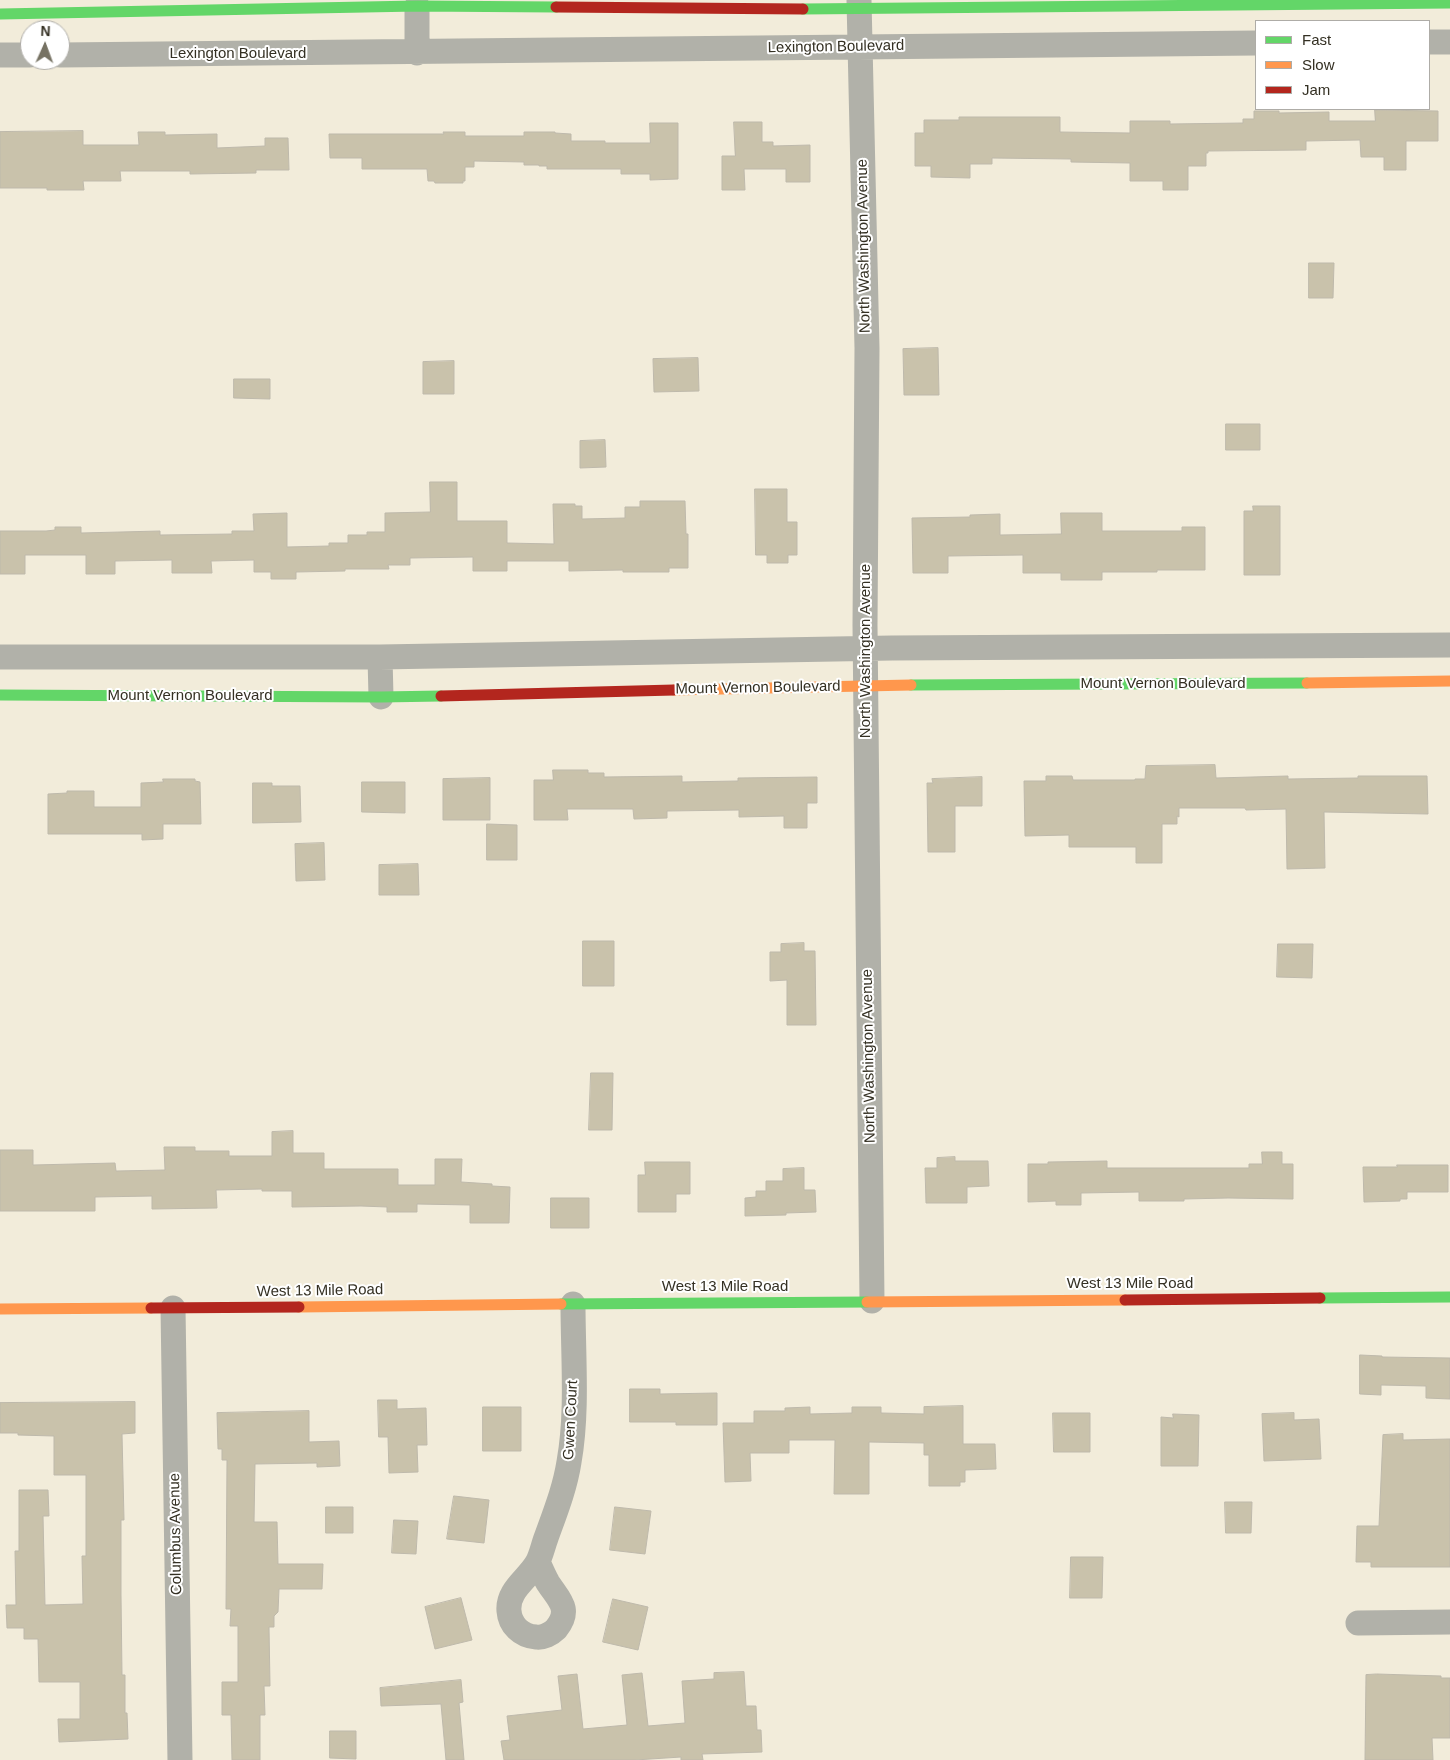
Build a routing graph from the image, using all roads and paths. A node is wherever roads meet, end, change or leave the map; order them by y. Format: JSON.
{"nodes":[{"id":1,"x":1450,"y":3,"type":"edge"},
{"id":2,"x":859,"y":4,"type":"edge"},
{"id":3,"x":417,"y":6,"type":"junction"},
{"id":4,"x":1317,"y":13,"type":"edge"},
{"id":5,"x":0,"y":14,"type":"edge"},
{"id":6,"x":1430,"y":42,"type":"edge"},
{"id":7,"x":1450,"y":42,"type":"edge"},
{"id":8,"x":1255,"y":43,"type":"edge"},
{"id":9,"x":859,"y":46,"type":"junction"},
{"id":10,"x":417,"y":53,"type":"junction"},
{"id":11,"x":0,"y":55,"type":"edge"},
{"id":12,"x":20,"y":55,"type":"edge"},
{"id":13,"x":70,"y":55,"type":"edge"},
{"id":14,"x":1450,"y":644,"type":"edge"},
{"id":15,"x":1315,"y":646,"type":"junction"},
{"id":16,"x":866,"y":649,"type":"junction"},
{"id":17,"x":0,"y":657,"type":"edge"},
{"id":18,"x":380,"y":658,"type":"junction"},
{"id":19,"x":1450,"y":681,"type":"edge"},
{"id":20,"x":1316,"y":683,"type":"junction"},
{"id":21,"x":866,"y":685,"type":"junction"},
{"id":22,"x":0,"y":695,"type":"edge"},
{"id":23,"x":381,"y":697,"type":"junction"},
{"id":24,"x":1450,"y":1297,"type":"edge"},
{"id":25,"x":872,"y":1301,"type":"junction"},
{"id":26,"x":573,"y":1304,"type":"junction"},
{"id":27,"x":173,"y":1308,"type":"junction"},
{"id":28,"x":0,"y":1309,"type":"edge"},
{"id":29,"x":538,"y":1562,"type":"dead end"},
{"id":30,"x":1450,"y":1622,"type":"edge"},
{"id":31,"x":1358,"y":1623,"type":"dead end"},
{"id":32,"x":180,"y":1760,"type":"edge"}],
"edges":[{"from":1,"to":4,"type":"street"},
{"from":2,"to":3,"type":"street"},
{"from":2,"to":4,"type":"street"},
{"from":2,"to":9,"type":"street","name":"North Washington Avenue"},
{"from":3,"to":5,"type":"street"},
{"from":3,"to":10,"type":"street"},
{"from":6,"to":7,"type":"street"},
{"from":8,"to":9,"type":"street","name":"Lexington Boulevard"},
{"from":9,"to":10,"type":"street","name":"Lexington Boulevard"},
{"from":9,"to":16,"type":"street","name":"North Washington Avenue"},
{"from":10,"to":13,"type":"street","name":"Lexington Boulevard"},
{"from":11,"to":12,"type":"street"},
{"from":14,"to":15,"type":"street"},
{"from":15,"to":16,"type":"street"},
{"from":15,"to":20,"type":"street"},
{"from":16,"to":18,"type":"street"},
{"from":16,"to":21,"type":"street","name":"North Washington Avenue"},
{"from":17,"to":18,"type":"street"},
{"from":18,"to":23,"type":"street"},
{"from":19,"to":20,"type":"street","name":"Mount Vernon Boulevard"},
{"from":20,"to":21,"type":"street","name":"Mount Vernon Boulevard"},
{"from":21,"to":23,"type":"street","name":"Mount Vernon Boulevard"},
{"from":21,"to":25,"type":"street","name":"North Washington Avenue"},
{"from":22,"to":23,"type":"street","name":"Mount Vernon Boulevard"},
{"from":24,"to":25,"type":"street","name":"West 13 Mile Road"},
{"from":25,"to":26,"type":"street","name":"West 13 Mile Road"},
{"from":26,"to":27,"type":"street","name":"West 13 Mile Road"},
{"from":26,"to":29,"type":"street","name":"Gwen Court"},
{"from":27,"to":28,"type":"street","name":"West 13 Mile Road"},
{"from":27,"to":32,"type":"street","name":"Columbus Avenue"},
{"from":30,"to":31,"type":"street"}]}
